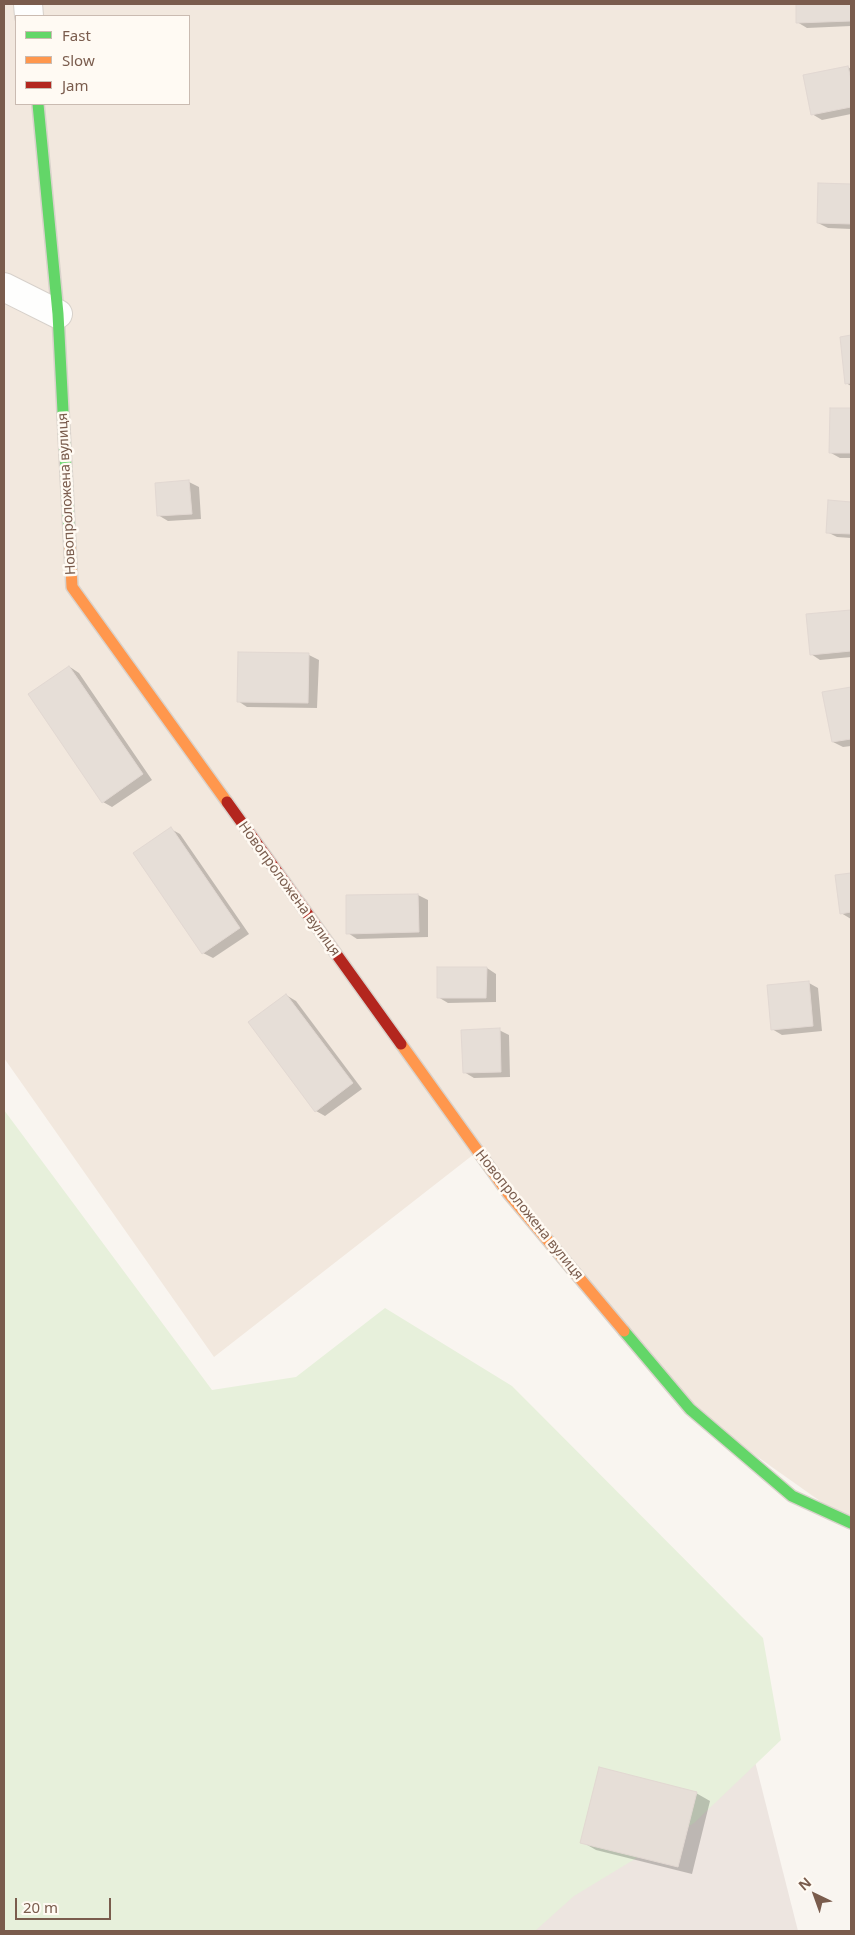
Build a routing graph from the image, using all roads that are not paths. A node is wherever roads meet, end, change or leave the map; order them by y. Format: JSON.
{"nodes":[{"id":1,"x":38,"y":105,"type":"edge"},
{"id":2,"x":4,"y":287,"type":"edge"},
{"id":3,"x":58,"y":314,"type":"junction"},
{"id":4,"x":851,"y":1523,"type":"edge"}],
"edges":[{"from":1,"to":3,"type":"street","name":"Новопроложена вулиця"},
{"from":2,"to":3,"type":"street"},
{"from":3,"to":4,"type":"street","name":"Новопроложена вулиця"}]}
